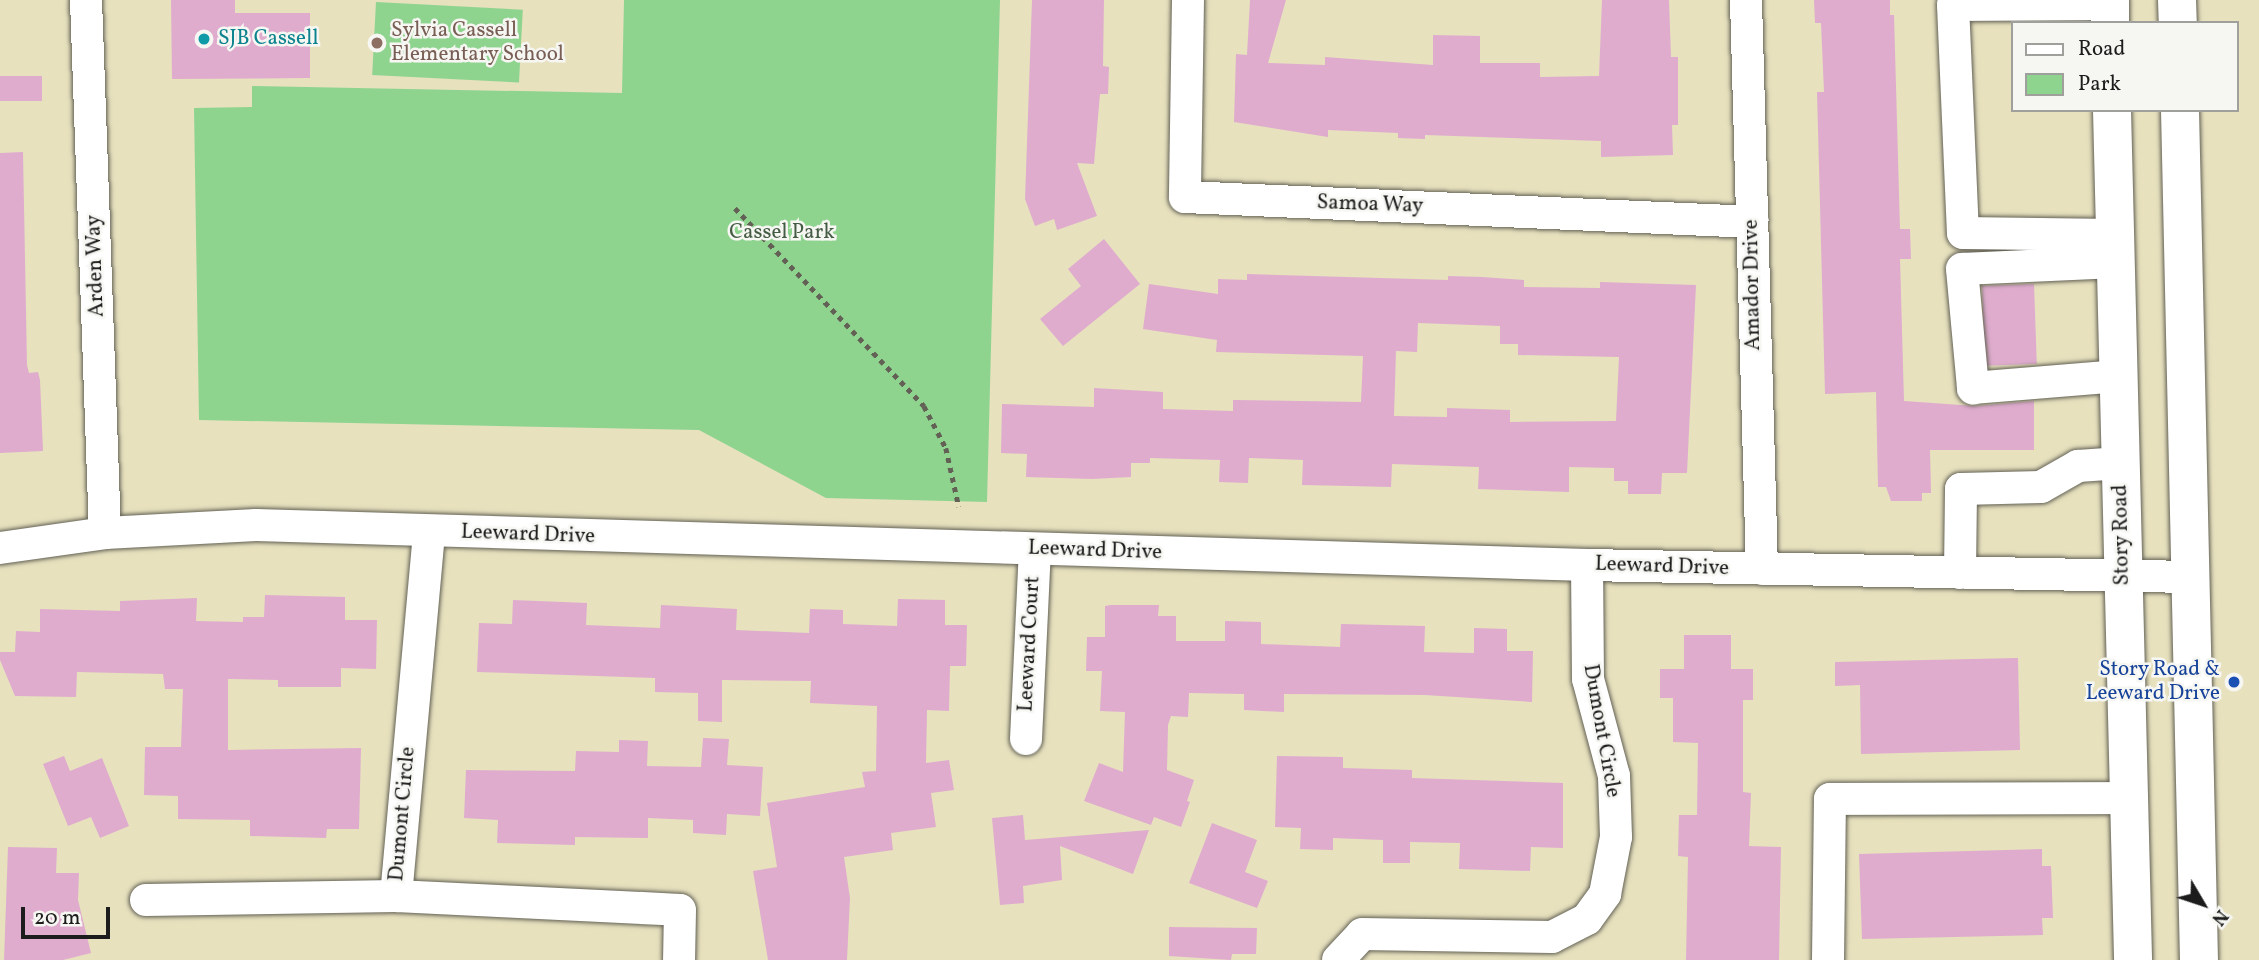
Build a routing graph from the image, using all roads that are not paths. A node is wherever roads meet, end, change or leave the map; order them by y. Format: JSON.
{"nodes":[{"id":1,"x":86,"y":0,"type":"edge"},
{"id":2,"x":1188,"y":0,"type":"edge"},
{"id":3,"x":1746,"y":0,"type":"edge"},
{"id":4,"x":2177,"y":0,"type":"edge"},
{"id":5,"x":2110,"y":9,"type":"edge"},
{"id":6,"x":2178,"y":21,"type":"edge"},
{"id":7,"x":2112,"y":112,"type":"edge"},
{"id":8,"x":2180,"y":112,"type":"edge"},
{"id":9,"x":1752,"y":222,"type":"junction"},
{"id":10,"x":2116,"y":249,"type":"junction"},
{"id":11,"x":2119,"y":376,"type":"junction"},
{"id":12,"x":2121,"y":463,"type":"junction"},
{"id":13,"x":429,"y":532,"type":"junction"},
{"id":14,"x":105,"y":533,"type":"junction"},
{"id":15,"x":0,"y":548,"type":"edge"},
{"id":16,"x":1035,"y":549,"type":"junction"},
{"id":17,"x":1587,"y":565,"type":"junction"},
{"id":18,"x":1762,"y":569,"type":"junction"},
{"id":19,"x":1960,"y":573,"type":"junction"},
{"id":20,"x":2123,"y":576,"type":"junction"},
{"id":21,"x":2191,"y":577,"type":"junction"},
{"id":22,"x":1026,"y":739,"type":"dead end"},
{"id":23,"x":2129,"y":798,"type":"junction"},
{"id":24,"x":396,"y":896,"type":"junction"},
{"id":25,"x":146,"y":900,"type":"dead end"},
{"id":26,"x":679,"y":960,"type":"edge"},
{"id":27,"x":1338,"y":960,"type":"edge"},
{"id":28,"x":1828,"y":960,"type":"edge"},
{"id":29,"x":2133,"y":960,"type":"edge"},
{"id":30,"x":2199,"y":960,"type":"edge"}],
"edges":[{"from":1,"to":14,"type":"street","name":"Arden Way"},
{"from":2,"to":9,"type":"street","name":"Samoa Way"},
{"from":3,"to":9,"type":"street","name":"Amador Drive"},
{"from":4,"to":6,"type":"main road"},
{"from":5,"to":10,"type":"street"},
{"from":7,"to":10,"type":"main road","name":"Story Road"},
{"from":8,"to":21,"type":"main road"},
{"from":9,"to":18,"type":"street","name":"Amador Drive"},
{"from":10,"to":11,"type":"main road","name":"Story Road"},
{"from":10,"to":11,"type":"street"},
{"from":11,"to":12,"type":"main road","name":"Story Road"},
{"from":12,"to":19,"type":"street"},
{"from":12,"to":20,"type":"main road","name":"Story Road"},
{"from":13,"to":14,"type":"street","name":"Leeward Drive"},
{"from":13,"to":16,"type":"street","name":"Leeward Drive"},
{"from":13,"to":24,"type":"street","name":"Dumont Circle"},
{"from":14,"to":15,"type":"street","name":"Leeward Drive"},
{"from":16,"to":17,"type":"street","name":"Leeward Drive"},
{"from":16,"to":22,"type":"street","name":"Leeward Court"},
{"from":17,"to":18,"type":"street","name":"Leeward Drive"},
{"from":17,"to":27,"type":"street","name":"Dumont Circle"},
{"from":18,"to":19,"type":"street","name":"Leeward Drive"},
{"from":19,"to":20,"type":"street","name":"Leeward Drive"},
{"from":20,"to":21,"type":"street","name":"Leeward Drive"},
{"from":20,"to":23,"type":"main road","name":"Story Road"},
{"from":21,"to":30,"type":"main road"},
{"from":23,"to":28,"type":"street"},
{"from":23,"to":29,"type":"main road","name":"Story Road"},
{"from":24,"to":25,"type":"street"},
{"from":24,"to":26,"type":"street","name":"Dumont Circle"}]}
